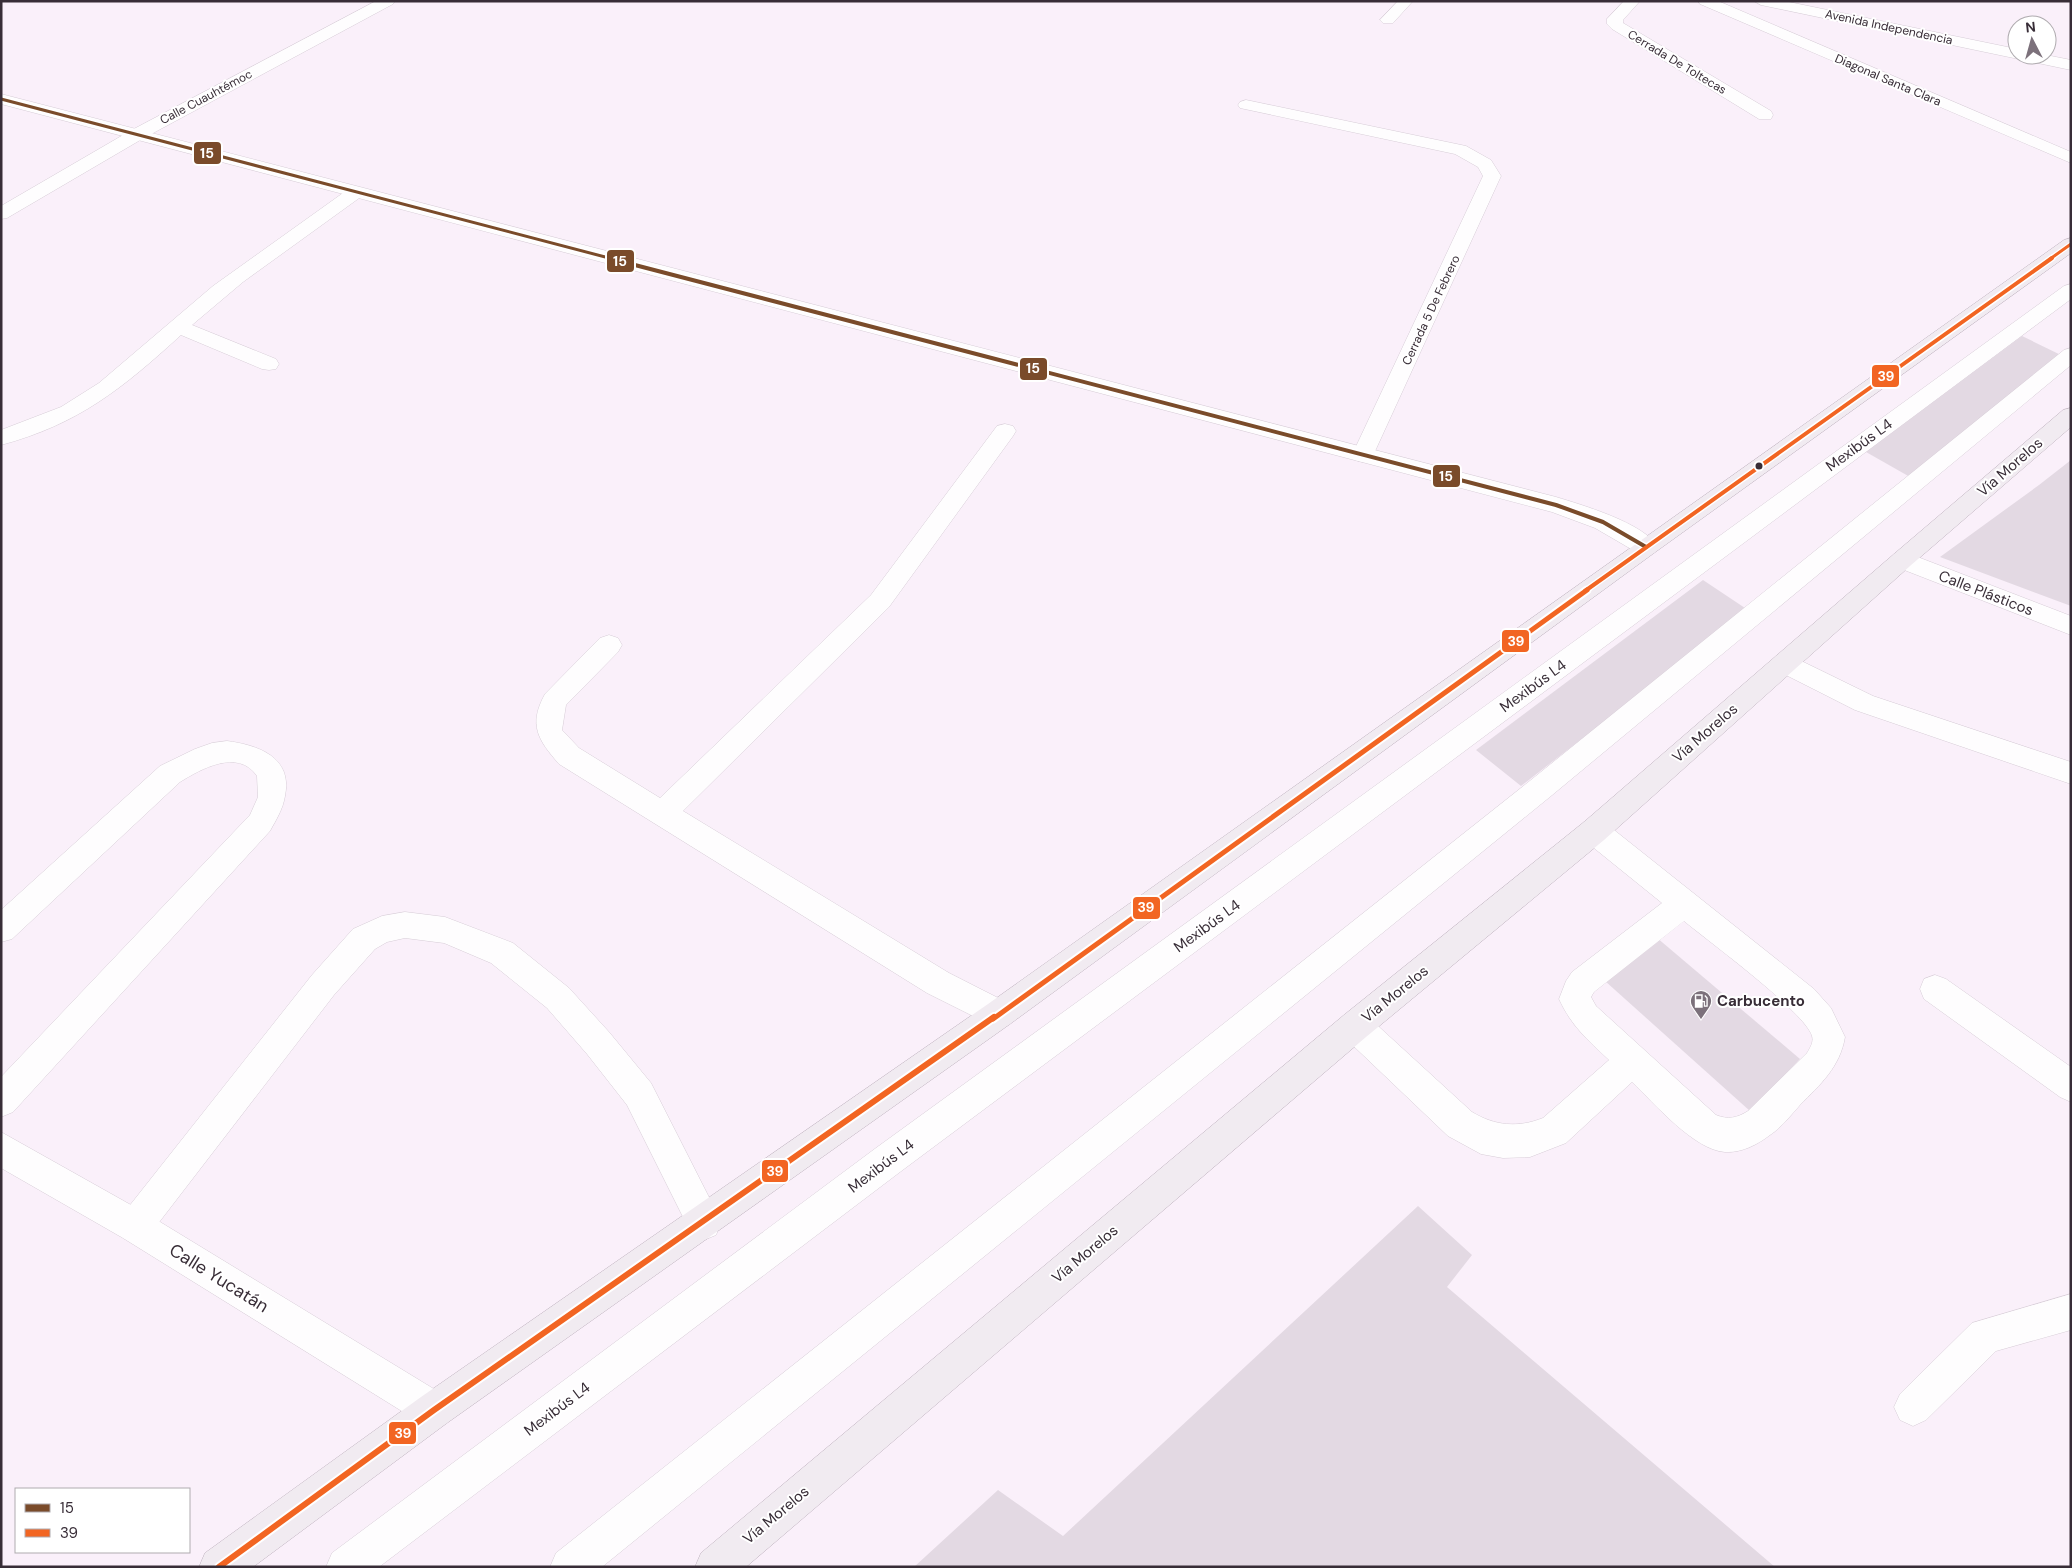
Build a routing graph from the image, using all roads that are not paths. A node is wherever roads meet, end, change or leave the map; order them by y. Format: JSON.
{"nodes":[{"id":1,"x":388,"y":1,"type":"edge"},
{"id":2,"x":1406,"y":1,"type":"edge"},
{"id":3,"x":1633,"y":1,"type":"edge"},
{"id":4,"x":1705,"y":1,"type":"edge"},
{"id":5,"x":1761,"y":1,"type":"edge"},
{"id":6,"x":1388,"y":20,"type":"dead end"},
{"id":7,"x":2007,"y":52,"type":"edge"},
{"id":8,"x":2057,"y":62,"type":"edge"},
{"id":9,"x":2071,"y":65,"type":"edge"},
{"id":10,"x":1,"y":99,"type":"edge"},
{"id":11,"x":1246,"y":105,"type":"dead end"},
{"id":12,"x":1765,"y":115,"type":"dead end"},
{"id":13,"x":136,"y":135,"type":"junction"},
{"id":14,"x":2071,"y":158,"type":"edge"},
{"id":15,"x":356,"y":192,"type":"junction"},
{"id":16,"x":1,"y":214,"type":"edge"},
{"id":17,"x":2071,"y":244,"type":"edge"},
{"id":18,"x":2071,"y":290,"type":"edge"},
{"id":19,"x":178,"y":326,"type":"junction"},
{"id":20,"x":2071,"y":354,"type":"edge"},
{"id":21,"x":269,"y":364,"type":"dead end"},
{"id":22,"x":2071,"y":415,"type":"edge"},
{"id":23,"x":1005,"y":431,"type":"dead end"},
{"id":24,"x":1,"y":438,"type":"edge"},
{"id":25,"x":1363,"y":456,"type":"junction"},
{"id":26,"x":1646,"y":547,"type":"junction"},
{"id":27,"x":1902,"y":560,"type":"junction"},
{"id":28,"x":2071,"y":626,"type":"edge"},
{"id":29,"x":610,"y":645,"type":"dead end"},
{"id":30,"x":1785,"y":662,"type":"junction"},
{"id":31,"x":2071,"y":773,"type":"edge"},
{"id":32,"x":662,"y":814,"type":"junction"},
{"id":33,"x":1594,"y":831,"type":"junction"},
{"id":34,"x":1683,"y":904,"type":"junction"},
{"id":35,"x":1,"y":929,"type":"edge"},
{"id":36,"x":1934,"y":989,"type":"dead end"},
{"id":37,"x":999,"y":1014,"type":"junction"},
{"id":38,"x":1355,"y":1026,"type":"junction"},
{"id":39,"x":1631,"y":1061,"type":"junction"},
{"id":40,"x":2071,"y":1086,"type":"edge"},
{"id":41,"x":1,"y":1100,"type":"edge"},
{"id":42,"x":1,"y":1149,"type":"edge"},
{"id":43,"x":704,"y":1223,"type":"junction"},
{"id":44,"x":135,"y":1226,"type":"junction"},
{"id":45,"x":2071,"y":1312,"type":"edge"},
{"id":46,"x":1913,"y":1407,"type":"dead end"},
{"id":47,"x":434,"y":1410,"type":"junction"},
{"id":48,"x":219,"y":1567,"type":"edge"},
{"id":49,"x":346,"y":1567,"type":"edge"},
{"id":50,"x":570,"y":1567,"type":"edge"},
{"id":51,"x":715,"y":1567,"type":"edge"}],
"edges":[{"from":1,"to":13,"type":"street","name":"Calle Cuauhtémoc"},
{"from":2,"to":6,"type":"street"},
{"from":3,"to":12,"type":"street","name":"Cerrada De Toltecas"},
{"from":4,"to":14,"type":"street","name":"Diagonal Santa Clara"},
{"from":5,"to":7,"type":"street","name":"Avenida Independencia"},
{"from":8,"to":9,"type":"street"},
{"from":10,"to":13,"type":"street"},
{"from":11,"to":25,"type":"street","name":"Cerrada 5 De Febrero"},
{"from":13,"to":15,"type":"street"},
{"from":13,"to":16,"type":"street","name":"Calle Cuauhtémoc"},
{"from":15,"to":19,"type":"street"},
{"from":15,"to":25,"type":"street"},
{"from":17,"to":26,"type":"main road"},
{"from":18,"to":49,"type":"street","name":"Mexibús L4"},
{"from":19,"to":21,"type":"street"},
{"from":19,"to":24,"type":"street"},
{"from":20,"to":50,"type":"street"},
{"from":22,"to":27,"type":"main road","name":"Vía Morelos"},
{"from":23,"to":32,"type":"street"},
{"from":25,"to":26,"type":"street"},
{"from":26,"to":37,"type":"main road"},
{"from":27,"to":28,"type":"street","name":"Calle Plásticos"},
{"from":27,"to":30,"type":"main road","name":"Vía Morelos"},
{"from":29,"to":32,"type":"street"},
{"from":30,"to":31,"type":"street"},
{"from":30,"to":33,"type":"main road","name":"Vía Morelos"},
{"from":32,"to":37,"type":"street"},
{"from":33,"to":34,"type":"street"},
{"from":33,"to":38,"type":"main road","name":"Vía Morelos"},
{"from":34,"to":39,"type":"street"},
{"from":34,"to":39,"type":"street"},
{"from":35,"to":41,"type":"street"},
{"from":36,"to":40,"type":"street"},
{"from":37,"to":43,"type":"main road"},
{"from":38,"to":39,"type":"street"},
{"from":38,"to":51,"type":"main road","name":"Vía Morelos"},
{"from":42,"to":44,"type":"street","name":"Calle Yucatán"},
{"from":43,"to":44,"type":"street"},
{"from":43,"to":47,"type":"main road"},
{"from":44,"to":47,"type":"street","name":"Calle Yucatán"},
{"from":45,"to":46,"type":"street"},
{"from":47,"to":48,"type":"main road"}]}
